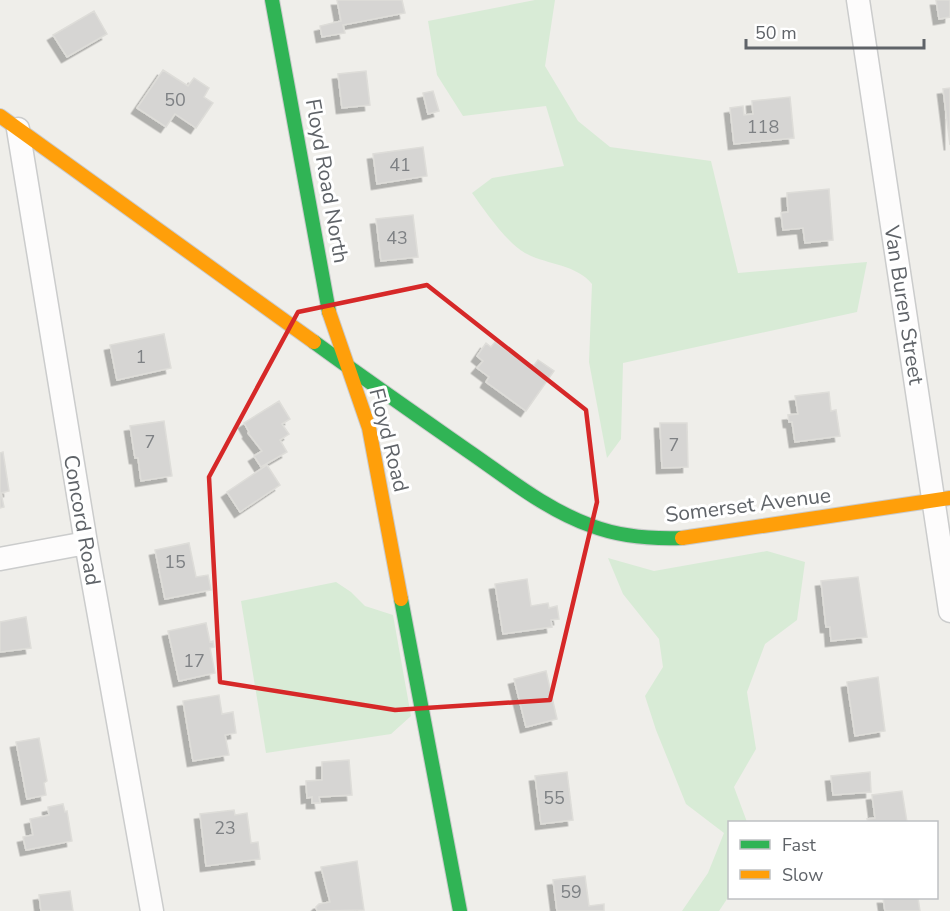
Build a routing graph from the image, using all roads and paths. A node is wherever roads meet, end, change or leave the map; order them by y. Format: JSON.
{"nodes":[{"id":1,"x":272,"y":0,"type":"edge"},
{"id":2,"x":858,"y":0,"type":"edge"},
{"id":3,"x":9,"y":122,"type":"edge"},
{"id":4,"x":348,"y":367,"type":"junction"},
{"id":5,"x":942,"y":499,"type":"edge"},
{"id":6,"x":86,"y":543,"type":"junction"},
{"id":7,"x":0,"y":559,"type":"edge"},
{"id":8,"x":950,"y":611,"type":"edge"},
{"id":9,"x":152,"y":911,"type":"edge"},
{"id":10,"x":460,"y":911,"type":"edge"}],
"edges":[{"from":1,"to":4,"type":"street","name":"Floyd Road North"},
{"from":2,"to":5,"type":"street","name":"Van Buren Street"},
{"from":3,"to":4,"type":"street","name":"Floyd Road"},
{"from":3,"to":6,"type":"street","name":"Concord Road"},
{"from":4,"to":5,"type":"street","name":"Somerset Avenue"},
{"from":4,"to":10,"type":"street","name":"Floyd Road"},
{"from":5,"to":8,"type":"street","name":"Van Buren Street"},
{"from":6,"to":7,"type":"street"},
{"from":6,"to":9,"type":"street","name":"Concord Road"}]}
